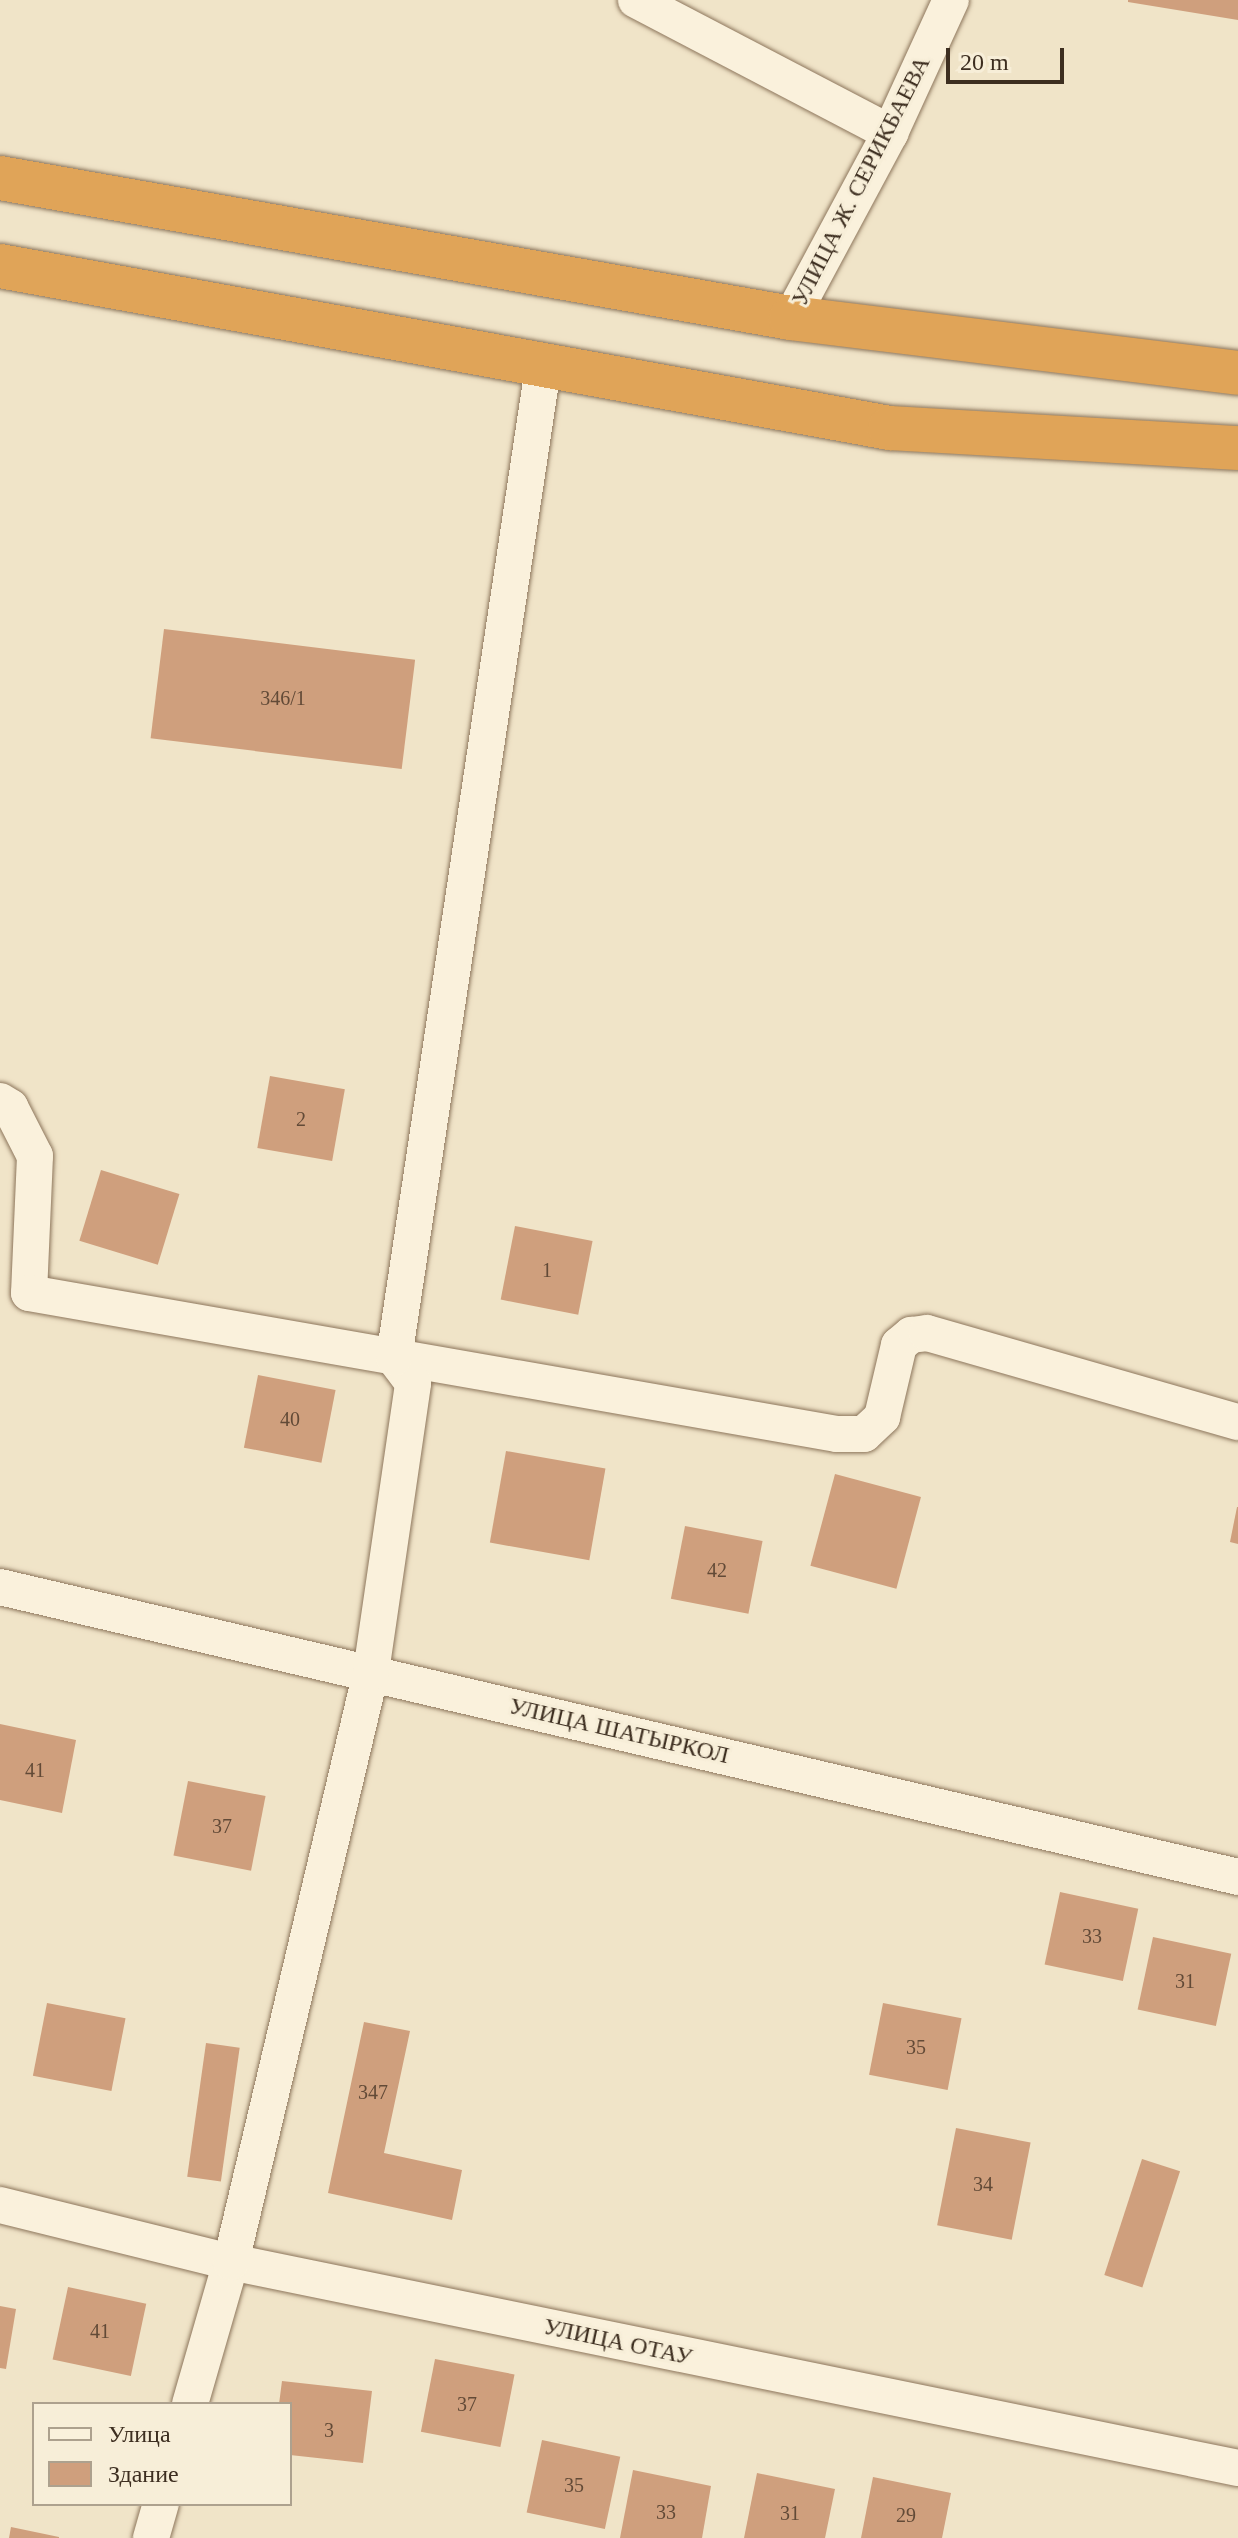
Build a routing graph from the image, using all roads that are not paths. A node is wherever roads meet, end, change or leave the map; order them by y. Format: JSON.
{"nodes":[{"id":1,"x":636,"y":0,"type":"edge"},
{"id":2,"x":951,"y":0,"type":"edge"},
{"id":3,"x":890,"y":133,"type":"junction"},
{"id":4,"x":0,"y":178,"type":"edge"},
{"id":5,"x":0,"y":266,"type":"edge"},
{"id":6,"x":791,"y":318,"type":"junction"},
{"id":7,"x":544,"y":362,"type":"junction"},
{"id":8,"x":1238,"y":373,"type":"edge"},
{"id":9,"x":1238,"y":448,"type":"edge"},
{"id":10,"x":0,"y":1101,"type":"edge"},
{"id":11,"x":394,"y":1358,"type":"junction"},
{"id":12,"x":1238,"y":1422,"type":"edge"},
{"id":13,"x":0,"y":1587,"type":"edge"},
{"id":14,"x":371,"y":1672,"type":"junction"},
{"id":15,"x":1238,"y":1877,"type":"edge"},
{"id":16,"x":0,"y":2205,"type":"edge"},
{"id":17,"x":231,"y":2262,"type":"junction"},
{"id":18,"x":191,"y":2402,"type":"edge"},
{"id":19,"x":1238,"y":2468,"type":"edge"},
{"id":20,"x":160,"y":2506,"type":"edge"},
{"id":21,"x":151,"y":2538,"type":"edge"}],
"edges":[{"from":1,"to":3,"type":"street"},
{"from":2,"to":3,"type":"street","name":"УЛИЦА Ж. СЕРИКБАЕВА"},
{"from":3,"to":6,"type":"street","name":"УЛИЦА Ж. СЕРИКБАЕВА"},
{"from":4,"to":6,"type":"highway"},
{"from":5,"to":7,"type":"highway"},
{"from":6,"to":8,"type":"highway"},
{"from":7,"to":9,"type":"highway"},
{"from":7,"to":11,"type":"street"},
{"from":10,"to":11,"type":"street"},
{"from":11,"to":12,"type":"street"},
{"from":11,"to":14,"type":"street"},
{"from":13,"to":14,"type":"street","name":"УЛИЦА ШАТЫРКОЛ"},
{"from":14,"to":15,"type":"street","name":"УЛИЦА ШАТЫРКОЛ"},
{"from":14,"to":17,"type":"street"},
{"from":16,"to":17,"type":"street","name":"УЛИЦА ОТАУ"},
{"from":17,"to":18,"type":"street"},
{"from":17,"to":19,"type":"street","name":"УЛИЦА ОТАУ"},
{"from":20,"to":21,"type":"street"}]}
